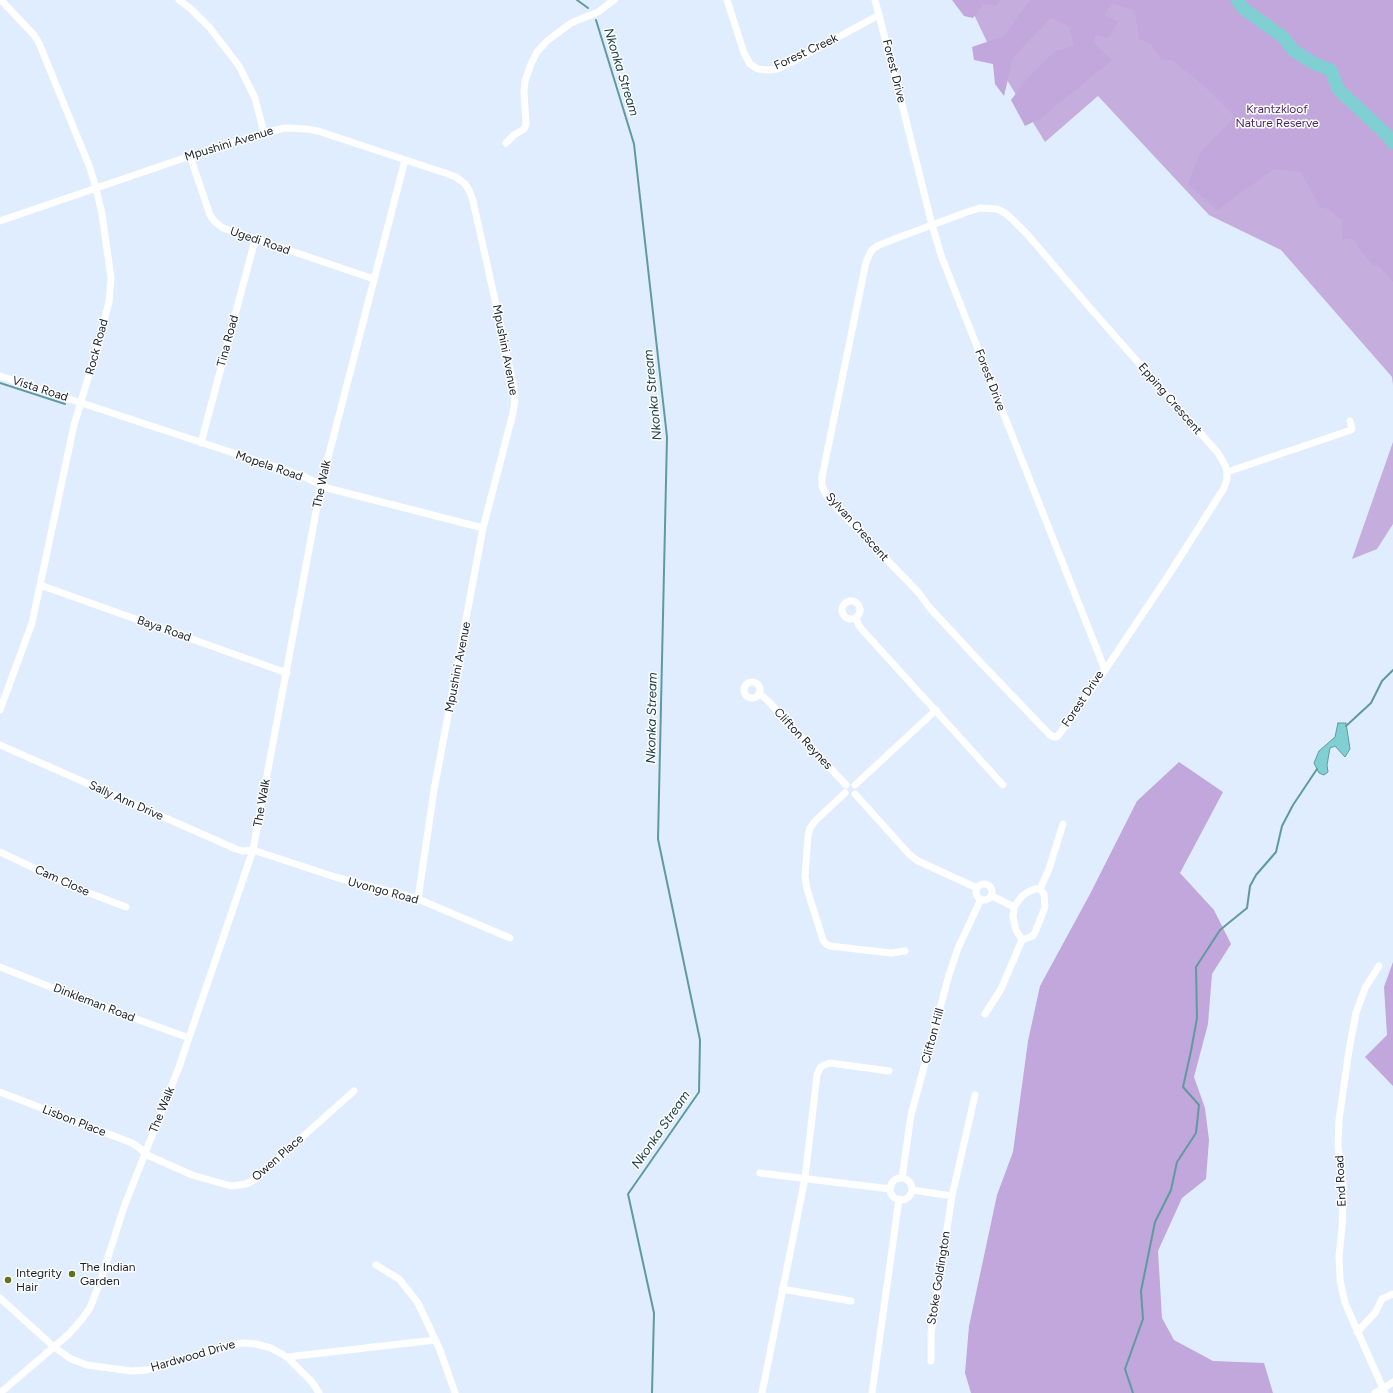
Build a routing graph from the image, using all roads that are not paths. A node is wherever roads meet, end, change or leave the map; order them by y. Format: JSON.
{"nodes":[{"id":1,"x":1,"y":0,"type":"edge"},
{"id":2,"x":179,"y":0,"type":"edge"},
{"id":3,"x":614,"y":0,"type":"edge"},
{"id":4,"x":727,"y":0,"type":"edge"},
{"id":5,"x":875,"y":0,"type":"edge"},
{"id":6,"x":879,"y":15,"type":"junction"},
{"id":7,"x":264,"y":132,"type":"junction"},
{"id":8,"x":506,"y":143,"type":"dead end"},
{"id":9,"x":190,"y":156,"type":"junction"},
{"id":10,"x":405,"y":160,"type":"junction"},
{"id":11,"x":96,"y":188,"type":"junction"},
{"id":12,"x":0,"y":222,"type":"edge"},
{"id":13,"x":932,"y":225,"type":"junction"},
{"id":14,"x":255,"y":240,"type":"junction"},
{"id":15,"x":374,"y":279,"type":"junction"},
{"id":16,"x":0,"y":376,"type":"edge"},
{"id":17,"x":81,"y":403,"type":"junction"},
{"id":18,"x":1350,"y":421,"type":"dead end"},
{"id":19,"x":201,"y":443,"type":"junction"},
{"id":20,"x":1227,"y":472,"type":"junction"},
{"id":21,"x":321,"y":485,"type":"junction"},
{"id":22,"x":483,"y":528,"type":"junction"},
{"id":23,"x":40,"y":585,"type":"junction"},
{"id":24,"x":856,"y":618,"type":"dead end"},
{"id":25,"x":1105,"y":670,"type":"junction"},
{"id":26,"x":287,"y":673,"type":"junction"},
{"id":27,"x":759,"y":694,"type":"dead end"},
{"id":28,"x":0,"y":710,"type":"edge"},
{"id":29,"x":936,"y":710,"type":"junction"},
{"id":30,"x":1054,"y":738,"type":"joint"},
{"id":31,"x":0,"y":745,"type":"edge"},
{"id":32,"x":846,"y":785,"type":"junction"},
{"id":33,"x":855,"y":785,"type":"junction"},
{"id":34,"x":1004,"y":785,"type":"dead end"},
{"id":35,"x":846,"y":793,"type":"junction"},
{"id":36,"x":855,"y":794,"type":"junction"},
{"id":37,"x":1063,"y":824,"type":"dead end"},
{"id":38,"x":253,"y":850,"type":"junction"},
{"id":39,"x":0,"y":852,"type":"edge"},
{"id":40,"x":977,"y":888,"type":"junction"},
{"id":41,"x":1040,"y":889,"type":"junction"},
{"id":42,"x":992,"y":896,"type":"junction"},
{"id":43,"x":980,"y":899,"type":"junction"},
{"id":44,"x":418,"y":900,"type":"junction"},
{"id":45,"x":126,"y":907,"type":"dead end"},
{"id":46,"x":1014,"y":907,"type":"junction"},
{"id":47,"x":510,"y":938,"type":"dead end"},
{"id":48,"x":1022,"y":940,"type":"junction"},
{"id":49,"x":905,"y":951,"type":"dead end"},
{"id":50,"x":1378,"y":966,"type":"dead end"},
{"id":51,"x":0,"y":967,"type":"edge"},
{"id":52,"x":985,"y":1014,"type":"dead end"},
{"id":53,"x":189,"y":1038,"type":"junction"},
{"id":54,"x":889,"y":1070,"type":"dead end"},
{"id":55,"x":354,"y":1091,"type":"dead end"},
{"id":56,"x":0,"y":1092,"type":"edge"},
{"id":57,"x":975,"y":1095,"type":"dead end"},
{"id":58,"x":145,"y":1154,"type":"junction"},
{"id":59,"x":760,"y":1173,"type":"dead end"},
{"id":60,"x":805,"y":1178,"type":"junction"},
{"id":61,"x":902,"y":1178,"type":"junction"},
{"id":62,"x":890,"y":1189,"type":"junction"},
{"id":63,"x":912,"y":1190,"type":"junction"},
{"id":64,"x":952,"y":1196,"type":"junction"},
{"id":65,"x":899,"y":1199,"type":"junction"},
{"id":66,"x":376,"y":1265,"type":"dead end"},
{"id":67,"x":782,"y":1289,"type":"junction"},
{"id":68,"x":1393,"y":1294,"type":"edge"},
{"id":69,"x":0,"y":1298,"type":"edge"},
{"id":70,"x":851,"y":1301,"type":"dead end"},
{"id":71,"x":1357,"y":1332,"type":"junction"},
{"id":72,"x":434,"y":1340,"type":"junction"},
{"id":73,"x":54,"y":1347,"type":"junction"},
{"id":74,"x":287,"y":1357,"type":"junction"},
{"id":75,"x":931,"y":1361,"type":"dead end"},
{"id":76,"x":1393,"y":1382,"type":"edge"},
{"id":77,"x":1384,"y":1391,"type":"edge"},
{"id":78,"x":0,"y":1393,"type":"edge"},
{"id":79,"x":318,"y":1393,"type":"edge"},
{"id":80,"x":455,"y":1393,"type":"edge"},
{"id":81,"x":762,"y":1393,"type":"edge"},
{"id":82,"x":872,"y":1393,"type":"edge"},
{"id":83,"x":1375,"y":1393,"type":"edge"}],
"edges":[{"from":1,"to":11,"type":"street","name":"Rock Road"},
{"from":2,"to":7,"type":"street"},
{"from":3,"to":8,"type":"street"},
{"from":4,"to":6,"type":"street","name":"Forest Creek"},
{"from":5,"to":6,"type":"street","name":"Forest Drive"},
{"from":6,"to":13,"type":"street","name":"Forest Drive"},
{"from":7,"to":9,"type":"street","name":"Mpushini Avenue"},
{"from":7,"to":10,"type":"street","name":"Mpushini Avenue"},
{"from":9,"to":11,"type":"street","name":"Mpushini Avenue"},
{"from":9,"to":14,"type":"street","name":"Ugedi Road"},
{"from":10,"to":15,"type":"street","name":"The Walk"},
{"from":10,"to":22,"type":"street","name":"Mpushini Avenue"},
{"from":11,"to":12,"type":"street","name":"Mpushini Avenue"},
{"from":11,"to":17,"type":"street","name":"Rock Road"},
{"from":13,"to":20,"type":"street","name":"Epping Crescent"},
{"from":13,"to":25,"type":"street","name":"Forest Drive"},
{"from":13,"to":30,"type":"street","name":"Sylvan Crescent"},
{"from":14,"to":15,"type":"street","name":"Ugedi Road"},
{"from":14,"to":19,"type":"street","name":"Tina Road"},
{"from":15,"to":21,"type":"street","name":"The Walk"},
{"from":16,"to":17,"type":"street","name":"Vista Road"},
{"from":17,"to":19,"type":"street","name":"Mopela Road"},
{"from":17,"to":23,"type":"street","name":"Rock Road"},
{"from":18,"to":20,"type":"street"},
{"from":19,"to":21,"type":"street","name":"Mopela Road"},
{"from":20,"to":25,"type":"street"},
{"from":21,"to":22,"type":"street","name":"Mopela Road"},
{"from":21,"to":26,"type":"street","name":"The Walk"},
{"from":22,"to":44,"type":"street","name":"Mpushini Avenue"},
{"from":23,"to":26,"type":"street","name":"Baya Road"},
{"from":23,"to":28,"type":"street","name":"Rock Road"},
{"from":24,"to":29,"type":"street"},
{"from":25,"to":30,"type":"street","name":"Forest Drive"},
{"from":26,"to":38,"type":"street","name":"The Walk"},
{"from":27,"to":32,"type":"street","name":"Clifton Reynes"},
{"from":29,"to":33,"type":"street"},
{"from":29,"to":34,"type":"street"},
{"from":31,"to":38,"type":"street","name":"Sally Ann Drive"},
{"from":32,"to":33,"type":"street"},
{"from":32,"to":35,"type":"street"},
{"from":33,"to":36,"type":"street"},
{"from":35,"to":36,"type":"street"},
{"from":35,"to":49,"type":"street"},
{"from":36,"to":40,"type":"street"},
{"from":37,"to":41,"type":"street"},
{"from":38,"to":44,"type":"street","name":"Uvongo Road"},
{"from":38,"to":53,"type":"street","name":"The Walk"},
{"from":39,"to":45,"type":"street","name":"Cam Close"},
{"from":40,"to":42,"type":"street"},
{"from":40,"to":43,"type":"street"},
{"from":41,"to":46,"type":"street"},
{"from":41,"to":48,"type":"street"},
{"from":42,"to":43,"type":"street"},
{"from":42,"to":46,"type":"street"},
{"from":43,"to":61,"type":"street","name":"Clifton Hill"},
{"from":44,"to":47,"type":"street","name":"Uvongo Road"},
{"from":46,"to":48,"type":"street"},
{"from":48,"to":52,"type":"street"},
{"from":50,"to":71,"type":"street","name":"End Road"},
{"from":51,"to":53,"type":"street","name":"Dinkleman Road"},
{"from":53,"to":58,"type":"street","name":"The Walk"},
{"from":54,"to":60,"type":"street"},
{"from":55,"to":58,"type":"street","name":"Owen Place"},
{"from":56,"to":58,"type":"street","name":"Lisbon Place"},
{"from":57,"to":64,"type":"street","name":"Stoke Goldington"},
{"from":58,"to":73,"type":"street","name":"The Walk"},
{"from":59,"to":60,"type":"street"},
{"from":60,"to":62,"type":"street"},
{"from":60,"to":67,"type":"street"},
{"from":61,"to":62,"type":"street"},
{"from":61,"to":63,"type":"street"},
{"from":62,"to":65,"type":"street"},
{"from":63,"to":64,"type":"street"},
{"from":63,"to":65,"type":"street"},
{"from":64,"to":75,"type":"street","name":"Stoke Goldington"},
{"from":65,"to":82,"type":"street"},
{"from":66,"to":72,"type":"street"},
{"from":67,"to":70,"type":"street"},
{"from":67,"to":81,"type":"street"},
{"from":68,"to":71,"type":"street"},
{"from":69,"to":73,"type":"street","name":"Hardwood Drive"},
{"from":71,"to":77,"type":"street","name":"End Road"},
{"from":72,"to":74,"type":"street"},
{"from":72,"to":80,"type":"street"},
{"from":73,"to":74,"type":"street","name":"Hardwood Drive"},
{"from":73,"to":78,"type":"street","name":"The Walk"},
{"from":74,"to":79,"type":"street","name":"Hardwood Drive"},
{"from":76,"to":77,"type":"street"},
{"from":77,"to":83,"type":"street"}]}
